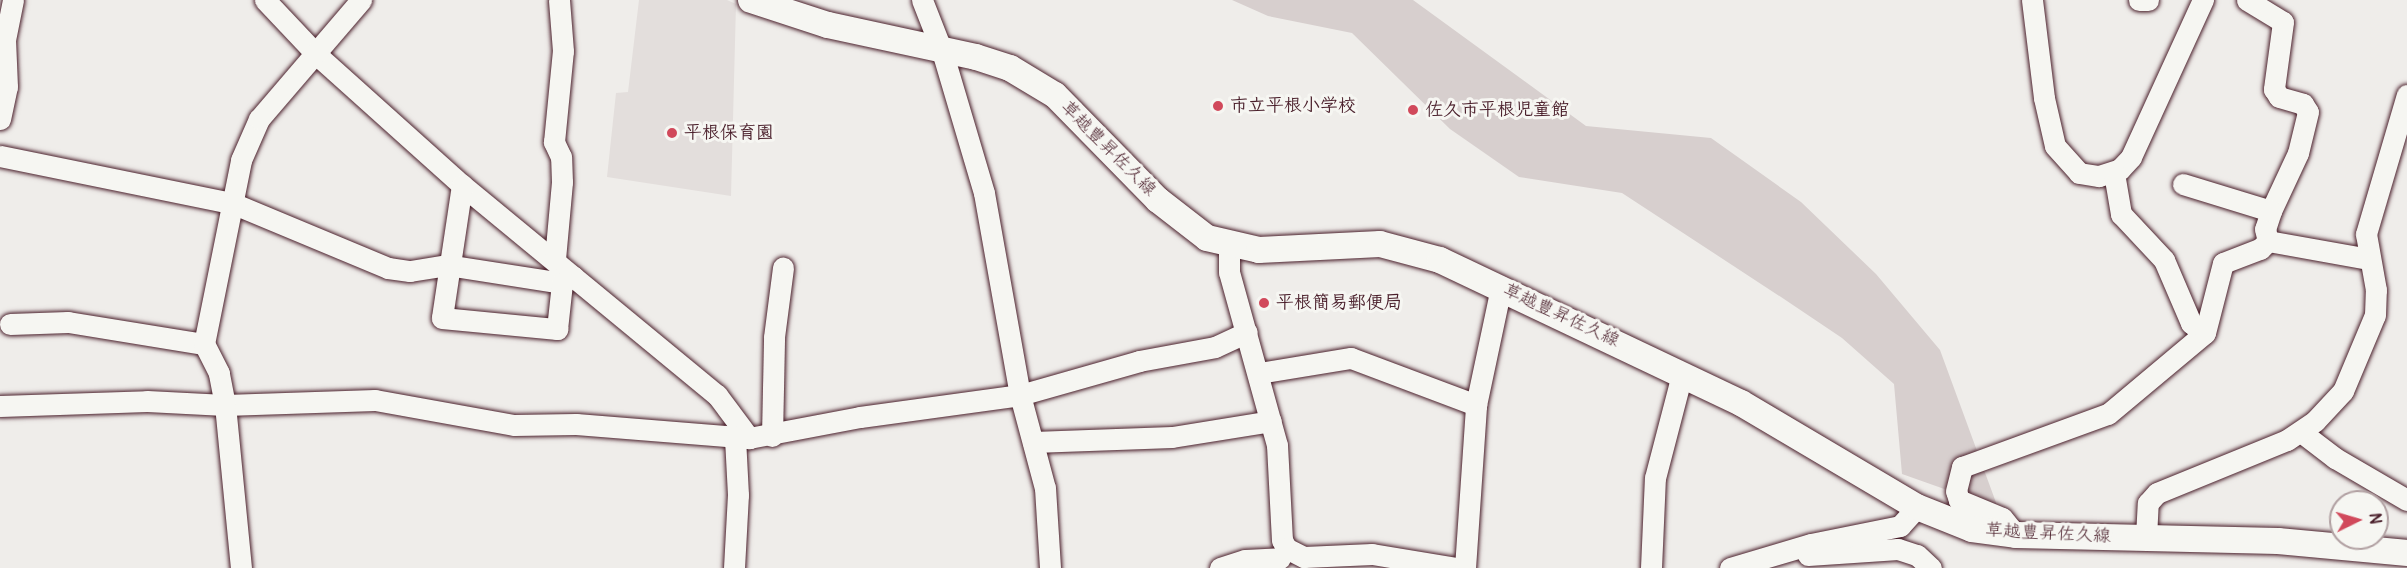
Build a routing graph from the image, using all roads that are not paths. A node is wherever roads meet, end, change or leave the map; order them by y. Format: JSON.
{"nodes":[{"id":1,"x":13,"y":0,"type":"edge"},
{"id":2,"x":265,"y":0,"type":"edge"},
{"id":3,"x":361,"y":0,"type":"edge"},
{"id":4,"x":559,"y":0,"type":"edge"},
{"id":5,"x":751,"y":0,"type":"edge"},
{"id":6,"x":922,"y":0,"type":"edge"},
{"id":7,"x":2031,"y":0,"type":"edge"},
{"id":8,"x":2139,"y":0,"type":"edge"},
{"id":9,"x":2148,"y":0,"type":"edge"},
{"id":10,"x":2203,"y":0,"type":"edge"},
{"id":11,"x":2247,"y":0,"type":"edge"},
{"id":12,"x":942,"y":51,"type":"junction"},
{"id":13,"x":317,"y":55,"type":"junction"},
{"id":14,"x":2407,"y":95,"type":"edge"},
{"id":15,"x":0,"y":119,"type":"edge"},
{"id":16,"x":0,"y":156,"type":"edge"},
{"id":17,"x":2114,"y":173,"type":"junction"},
{"id":18,"x":2183,"y":184,"type":"dead end"},
{"id":19,"x":462,"y":185,"type":"junction"},
{"id":20,"x":232,"y":203,"type":"junction"},
{"id":21,"x":2271,"y":211,"type":"junction"},
{"id":22,"x":2268,"y":241,"type":"junction"},
{"id":23,"x":1229,"y":246,"type":"junction"},
{"id":24,"x":555,"y":259,"type":"junction"},
{"id":25,"x":2369,"y":259,"type":"junction"},
{"id":26,"x":447,"y":265,"type":"junction"},
{"id":27,"x":783,"y":268,"type":"dead end"},
{"id":28,"x":568,"y":279,"type":"junction"},
{"id":29,"x":1501,"y":287,"type":"junction"},
{"id":30,"x":10,"y":324,"type":"dead end"},
{"id":31,"x":1247,"y":332,"type":"junction"},
{"id":32,"x":2205,"y":333,"type":"junction"},
{"id":33,"x":204,"y":344,"type":"junction"},
{"id":34,"x":1259,"y":373,"type":"junction"},
{"id":35,"x":1682,"y":374,"type":"junction"},
{"id":36,"x":1020,"y":395,"type":"junction"},
{"id":37,"x":225,"y":405,"type":"junction"},
{"id":38,"x":1476,"y":405,"type":"junction"},
{"id":39,"x":0,"y":406,"type":"edge"},
{"id":40,"x":1271,"y":422,"type":"junction"},
{"id":41,"x":2301,"y":432,"type":"junction"},
{"id":42,"x":772,"y":436,"type":"junction"},
{"id":43,"x":742,"y":438,"type":"junction"},
{"id":44,"x":1033,"y":442,"type":"junction"},
{"id":45,"x":2407,"y":500,"type":"edge"},
{"id":46,"x":1917,"y":507,"type":"junction"},
{"id":47,"x":2016,"y":536,"type":"junction"},
{"id":48,"x":2146,"y":537,"type":"junction"},
{"id":49,"x":2407,"y":553,"type":"edge"},
{"id":50,"x":1777,"y":557,"type":"junction"},
{"id":51,"x":1282,"y":558,"type":"edge"},
{"id":52,"x":241,"y":568,"type":"edge"},
{"id":53,"x":734,"y":568,"type":"edge"},
{"id":54,"x":1050,"y":568,"type":"edge"},
{"id":55,"x":1220,"y":568,"type":"edge"},
{"id":56,"x":1457,"y":568,"type":"edge"},
{"id":57,"x":1465,"y":568,"type":"edge"},
{"id":58,"x":1651,"y":568,"type":"edge"},
{"id":59,"x":1730,"y":568,"type":"edge"},
{"id":60,"x":1931,"y":568,"type":"edge"}],
"edges":[{"from":1,"to":15,"type":"street"},
{"from":2,"to":13,"type":"street"},
{"from":3,"to":13,"type":"street"},
{"from":4,"to":24,"type":"street"},
{"from":5,"to":12,"type":"main road","name":"草越豊昇佐久線"},
{"from":6,"to":12,"type":"street"},
{"from":7,"to":17,"type":"street"},
{"from":8,"to":9,"type":"street"},
{"from":10,"to":17,"type":"street"},
{"from":11,"to":21,"type":"street"},
{"from":12,"to":23,"type":"main road","name":"草越豊昇佐久線"},
{"from":12,"to":36,"type":"street"},
{"from":13,"to":19,"type":"street"},
{"from":13,"to":20,"type":"street"},
{"from":14,"to":25,"type":"street"},
{"from":16,"to":20,"type":"street"},
{"from":17,"to":32,"type":"street"},
{"from":18,"to":21,"type":"street"},
{"from":19,"to":24,"type":"street"},
{"from":19,"to":26,"type":"street"},
{"from":20,"to":26,"type":"street"},
{"from":20,"to":33,"type":"street"},
{"from":21,"to":22,"type":"street"},
{"from":22,"to":25,"type":"street"},
{"from":22,"to":32,"type":"street"},
{"from":23,"to":29,"type":"main road","name":"草越豊昇佐久線"},
{"from":23,"to":31,"type":"street"},
{"from":24,"to":28,"type":"street"},
{"from":25,"to":41,"type":"street"},
{"from":26,"to":28,"type":"street"},
{"from":26,"to":28,"type":"street"},
{"from":27,"to":42,"type":"street"},
{"from":28,"to":43,"type":"street"},
{"from":29,"to":35,"type":"main road","name":"草越豊昇佐久線"},
{"from":29,"to":38,"type":"street"},
{"from":30,"to":33,"type":"street"},
{"from":31,"to":34,"type":"street"},
{"from":31,"to":36,"type":"street"},
{"from":32,"to":47,"type":"street"},
{"from":33,"to":37,"type":"street"},
{"from":34,"to":38,"type":"street"},
{"from":34,"to":40,"type":"street"},
{"from":35,"to":46,"type":"main road","name":"草越豊昇佐久線"},
{"from":35,"to":58,"type":"street"},
{"from":36,"to":42,"type":"street"},
{"from":36,"to":44,"type":"street"},
{"from":37,"to":39,"type":"street"},
{"from":37,"to":43,"type":"street"},
{"from":37,"to":52,"type":"street"},
{"from":38,"to":57,"type":"street"},
{"from":40,"to":44,"type":"street"},
{"from":40,"to":51,"type":"street"},
{"from":41,"to":45,"type":"street"},
{"from":41,"to":48,"type":"street"},
{"from":42,"to":43,"type":"street"},
{"from":43,"to":53,"type":"street"},
{"from":44,"to":54,"type":"street"},
{"from":46,"to":47,"type":"main road","name":"草越豊昇佐久線"},
{"from":46,"to":50,"type":"street"},
{"from":47,"to":48,"type":"main road","name":"草越豊昇佐久線"},
{"from":48,"to":49,"type":"main road","name":"草越豊昇佐久線"},
{"from":50,"to":59,"type":"street"},
{"from":50,"to":60,"type":"street"},
{"from":51,"to":55,"type":"street"},
{"from":51,"to":56,"type":"street"}]}
